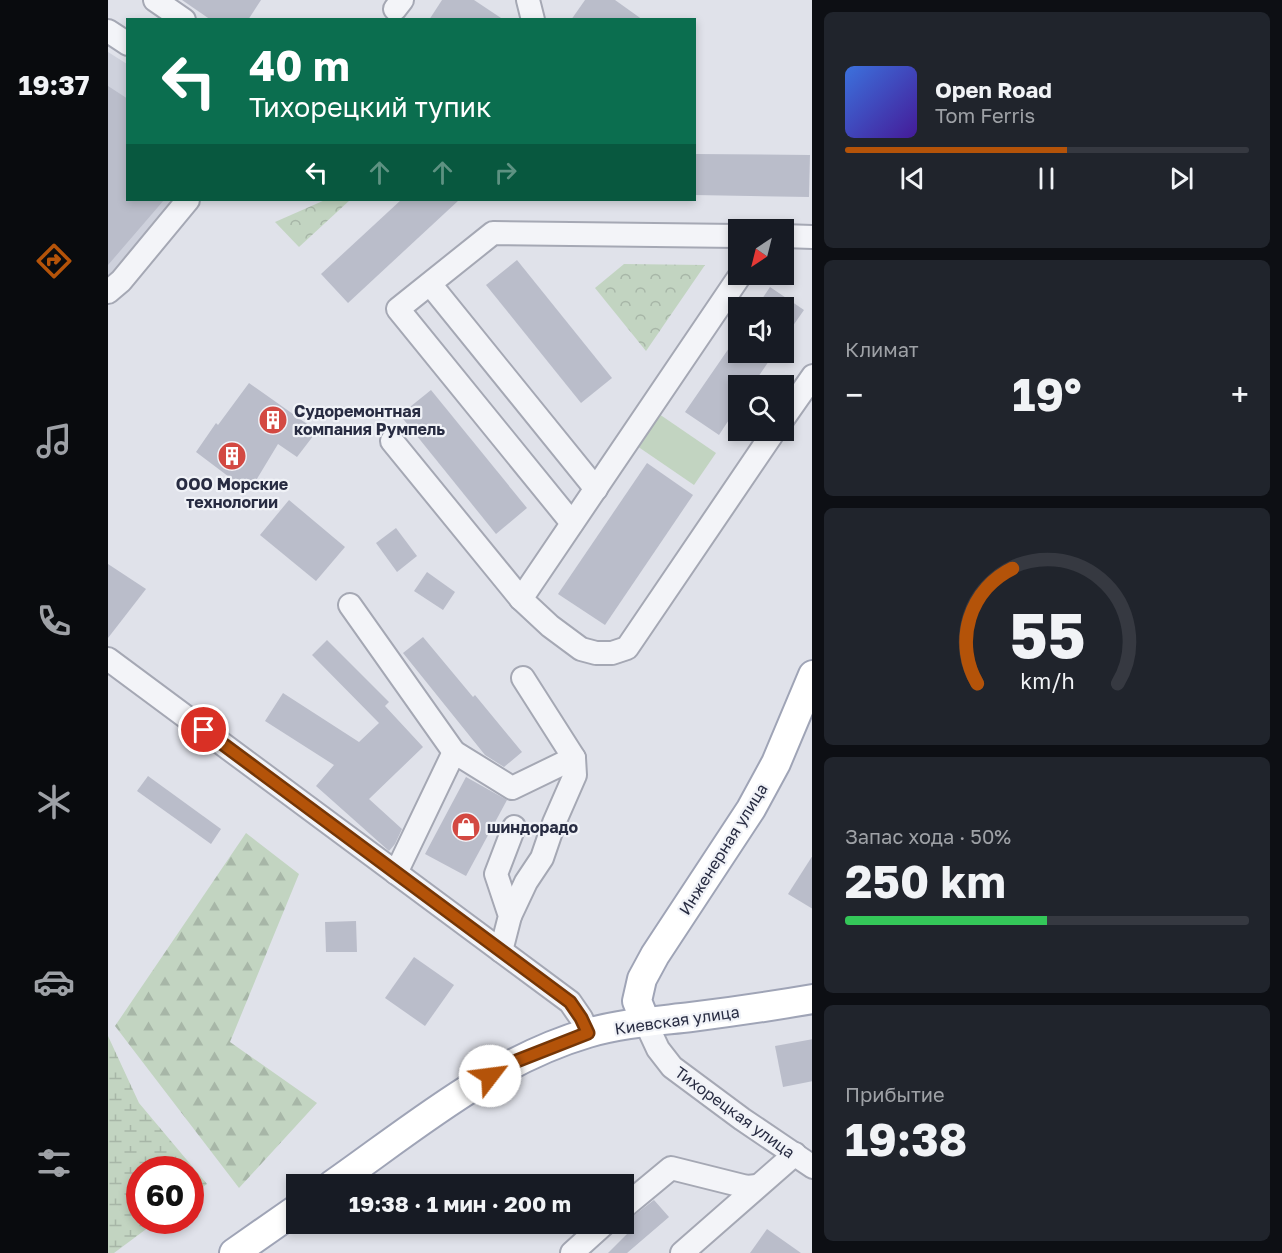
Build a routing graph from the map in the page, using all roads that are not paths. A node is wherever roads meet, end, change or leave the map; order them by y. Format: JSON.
{"nodes":[{"id":1,"x":155,"y":0,"type":"edge"},
{"id":2,"x":528,"y":0,"type":"edge"},
{"id":3,"x":181,"y":18,"type":"edge"},
{"id":4,"x":532,"y":18,"type":"edge"},
{"id":5,"x":108,"y":31,"type":"edge"},
{"id":6,"x":126,"y":43,"type":"edge"},
{"id":7,"x":187,"y":201,"type":"edge"},
{"id":8,"x":728,"y":236,"type":"edge"},
{"id":9,"x":794,"y":236,"type":"edge"},
{"id":10,"x":812,"y":237,"type":"edge"},
{"id":11,"x":430,"y":284,"type":"junction"},
{"id":12,"x":734,"y":285,"type":"edge"},
{"id":13,"x":108,"y":292,"type":"edge"},
{"id":14,"x":812,"y":377,"type":"edge"},
{"id":15,"x":794,"y":403,"type":"edge"},
{"id":16,"x":392,"y":441,"type":"dead end"},
{"id":17,"x":768,"y":441,"type":"edge"},
{"id":18,"x":596,"y":489,"type":"junction"},
{"id":19,"x":572,"y":524,"type":"junction"},
{"id":20,"x":521,"y":599,"type":"junction"},
{"id":21,"x":350,"y":605,"type":"dead end"},
{"id":22,"x":108,"y":659,"type":"edge"},
{"id":23,"x":812,"y":677,"type":"edge"},
{"id":24,"x":523,"y":678,"type":"dead end"},
{"id":25,"x":454,"y":752,"type":"junction"},
{"id":26,"x":574,"y":758,"type":"junction"},
{"id":27,"x":514,"y":827,"type":"dead end"},
{"id":28,"x":396,"y":873,"type":"junction"},
{"id":29,"x":510,"y":916,"type":"junction"},
{"id":30,"x":501,"y":951,"type":"junction"},
{"id":31,"x":812,"y":999,"type":"edge"},
{"id":32,"x":645,"y":1021,"type":"junction"},
{"id":33,"x":588,"y":1033,"type":"junction"},
{"id":34,"x":804,"y":1161,"type":"edge"},
{"id":35,"x":348,"y":1174,"type":"edge"},
{"id":36,"x":757,"y":1186,"type":"junction"},
{"id":37,"x":634,"y":1199,"type":"edge"},
{"id":38,"x":286,"y":1217,"type":"edge"},
{"id":39,"x":594,"y":1234,"type":"edge"},
{"id":40,"x":695,"y":1248,"type":"edge"},
{"id":41,"x":576,"y":1252,"type":"edge"},
{"id":42,"x":234,"y":1253,"type":"edge"}],
"edges":[{"from":1,"to":3,"type":"street"},
{"from":2,"to":4,"type":"street"},
{"from":5,"to":6,"type":"street"},
{"from":7,"to":13,"type":"street"},
{"from":8,"to":11,"type":"street"},
{"from":9,"to":10,"type":"street"},
{"from":11,"to":18,"type":"street"},
{"from":11,"to":19,"type":"street"},
{"from":12,"to":18,"type":"street"},
{"from":14,"to":15,"type":"street"},
{"from":16,"to":20,"type":"street"},
{"from":17,"to":20,"type":"street"},
{"from":18,"to":19,"type":"street"},
{"from":19,"to":20,"type":"street"},
{"from":21,"to":25,"type":"street"},
{"from":22,"to":28,"type":"street"},
{"from":23,"to":32,"type":"main road","name":"Инженерная улица"},
{"from":24,"to":26,"type":"street"},
{"from":25,"to":26,"type":"street"},
{"from":25,"to":28,"type":"street"},
{"from":26,"to":29,"type":"street"},
{"from":27,"to":29,"type":"street"},
{"from":28,"to":30,"type":"street"},
{"from":29,"to":30,"type":"street"},
{"from":30,"to":33,"type":"street"},
{"from":31,"to":32,"type":"main road","name":"Киевская улица"},
{"from":32,"to":33,"type":"main road","name":"Киевская улица"},
{"from":32,"to":34,"type":"street","name":"Тихорецкая улица"},
{"from":33,"to":35,"type":"main road","name":"Киевская улица"},
{"from":34,"to":36,"type":"street"},
{"from":36,"to":37,"type":"street"},
{"from":36,"to":40,"type":"street"},
{"from":38,"to":42,"type":"main road"},
{"from":39,"to":41,"type":"street"}]}
